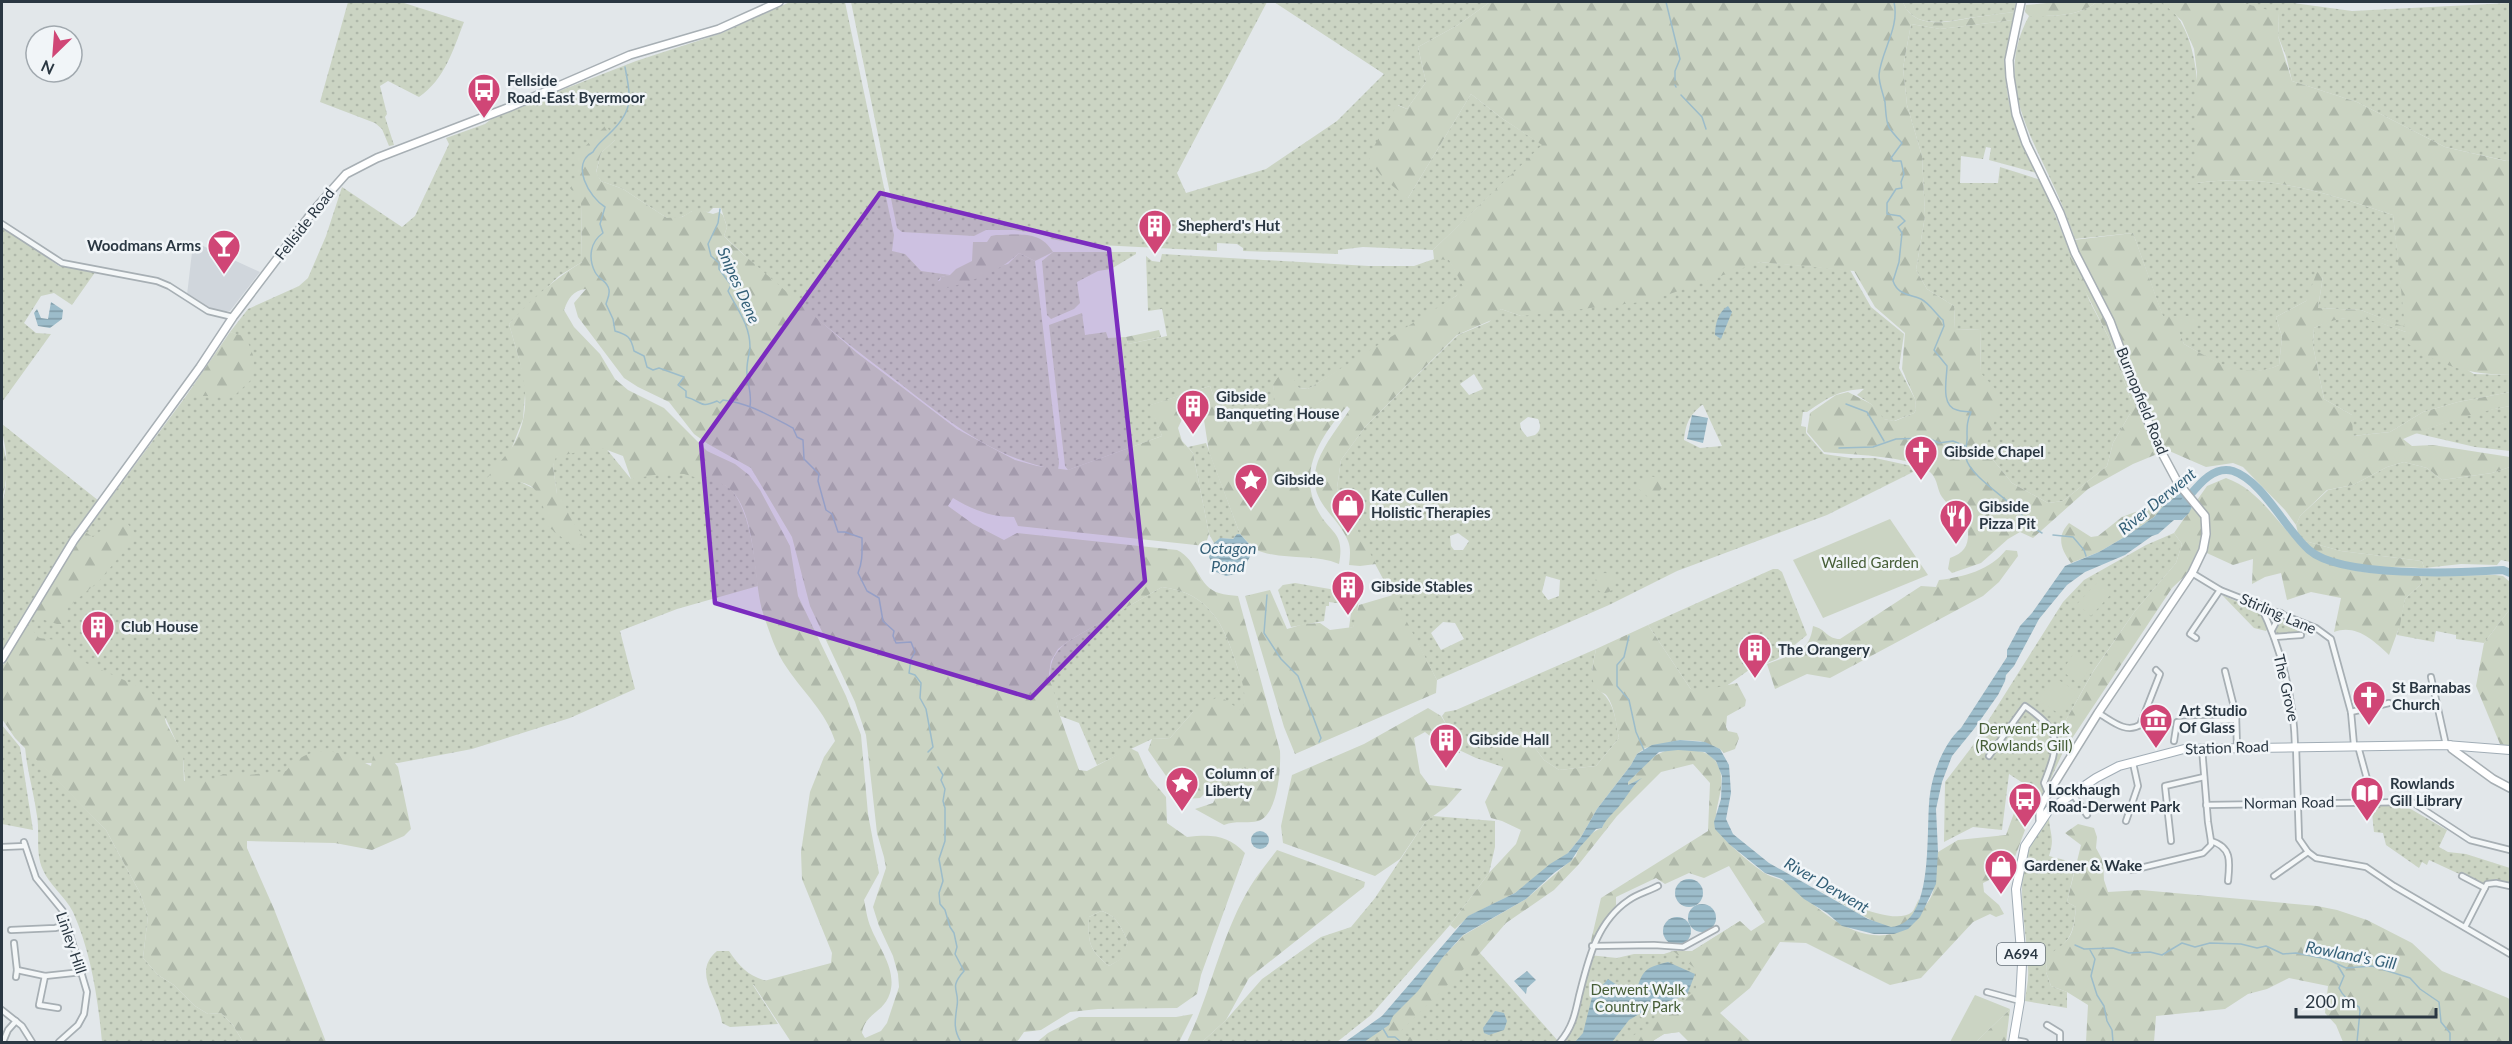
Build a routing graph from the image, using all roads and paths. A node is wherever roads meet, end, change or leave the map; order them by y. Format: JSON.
{"nodes":[{"id":1,"x":779,"y":2,"type":"edge"},
{"id":2,"x":2021,"y":2,"type":"edge"},
{"id":3,"x":2,"y":224,"type":"edge"},
{"id":4,"x":233,"y":318,"type":"junction"},
{"id":5,"x":2192,"y":573,"type":"junction"},
{"id":6,"x":2220,"y":590,"type":"junction"},
{"id":7,"x":2260,"y":605,"type":"junction"},
{"id":8,"x":2281,"y":613,"type":"junction"},
{"id":9,"x":2272,"y":630,"type":"junction"},
{"id":10,"x":2301,"y":634,"type":"dead end"},
{"id":11,"x":2274,"y":637,"type":"junction"},
{"id":12,"x":2196,"y":638,"type":"dead end"},
{"id":13,"x":2,"y":659,"type":"edge"},
{"id":14,"x":2156,"y":670,"type":"dead end"},
{"id":15,"x":2225,"y":670,"type":"dead end"},
{"id":16,"x":2431,"y":677,"type":"dead end"},
{"id":17,"x":2389,"y":703,"type":"dead end"},
{"id":18,"x":2351,"y":712,"type":"junction"},
{"id":19,"x":2098,"y":713,"type":"junction"},
{"id":20,"x":2236,"y":720,"type":"junction"},
{"id":21,"x":2174,"y":741,"type":"dead end"},
{"id":22,"x":2356,"y":745,"type":"junction"},
{"id":23,"x":2448,"y":745,"type":"junction"},
{"id":24,"x":2295,"y":746,"type":"junction"},
{"id":25,"x":2237,"y":747,"type":"junction"},
{"id":26,"x":2202,"y":748,"type":"junction"},
{"id":27,"x":2511,"y":750,"type":"edge"},
{"id":28,"x":1989,"y":756,"type":"dead end"},
{"id":29,"x":2133,"y":763,"type":"junction"},
{"id":30,"x":2204,"y":777,"type":"junction"},
{"id":31,"x":2511,"y":788,"type":"edge"},
{"id":32,"x":2072,"y":793,"type":"junction"},
{"id":33,"x":2046,"y":796,"type":"junction"},
{"id":34,"x":2373,"y":801,"type":"junction"},
{"id":35,"x":2297,"y":803,"type":"junction"},
{"id":36,"x":2206,"y":805,"type":"junction"},
{"id":37,"x":2049,"y":810,"type":"junction"},
{"id":38,"x":2087,"y":814,"type":"dead end"},
{"id":39,"x":2040,"y":820,"type":"junction"},
{"id":40,"x":2126,"y":821,"type":"dead end"},
{"id":41,"x":2211,"y":840,"type":"junction"},
{"id":42,"x":2171,"y":841,"type":"dead end"},
{"id":43,"x":2,"y":847,"type":"edge"},
{"id":44,"x":2511,"y":850,"type":"edge"},
{"id":45,"x":2308,"y":852,"type":"junction"},
{"id":46,"x":2132,"y":870,"type":"dead end"},
{"id":47,"x":2274,"y":876,"type":"dead end"},
{"id":48,"x":2462,"y":876,"type":"dead end"},
{"id":49,"x":2228,"y":880,"type":"dead end"},
{"id":50,"x":1658,"y":886,"type":"dead end"},
{"id":51,"x":2511,"y":886,"type":"edge"},
{"id":52,"x":2485,"y":888,"type":"junction"},
{"id":53,"x":68,"y":925,"type":"junction"},
{"id":54,"x":2465,"y":927,"type":"junction"},
{"id":55,"x":1716,"y":928,"type":"dead end"},
{"id":56,"x":11,"y":930,"type":"dead end"},
{"id":57,"x":14,"y":943,"type":"dead end"},
{"id":58,"x":1592,"y":946,"type":"junction"},
{"id":59,"x":2511,"y":954,"type":"edge"},
{"id":60,"x":17,"y":970,"type":"junction"},
{"id":61,"x":82,"y":972,"type":"junction"},
{"id":62,"x":45,"y":976,"type":"junction"},
{"id":63,"x":16,"y":977,"type":"dead end"},
{"id":64,"x":1987,"y":992,"type":"dead end"},
{"id":65,"x":2020,"y":1001,"type":"junction"},
{"id":66,"x":58,"y":1008,"type":"dead end"},
{"id":67,"x":2,"y":1010,"type":"edge"},
{"id":68,"x":16,"y":1021,"type":"junction"},
{"id":69,"x":2047,"y":1025,"type":"dead end"},
{"id":70,"x":2013,"y":1041,"type":"edge"},
{"id":71,"x":3,"y":1042,"type":"edge"},
{"id":72,"x":32,"y":1042,"type":"edge"},
{"id":73,"x":63,"y":1042,"type":"edge"},
{"id":74,"x":1560,"y":1042,"type":"edge"},
{"id":75,"x":2025,"y":1042,"type":"edge"},
{"id":76,"x":2060,"y":1042,"type":"edge"}],
"edges":[{"from":1,"to":4,"type":"street","name":"Fellside Road"},
{"from":2,"to":5,"type":"street","name":"Burnopfield Road"},
{"from":3,"to":4,"type":"street"},
{"from":4,"to":13,"type":"street","name":"Fellside Road"},
{"from":5,"to":6,"type":"street","name":"Stirling Lane"},
{"from":5,"to":19,"type":"street","name":"Burnopfield Road"},
{"from":6,"to":7,"type":"street","name":"Stirling Lane"},
{"from":6,"to":12,"type":"street"},
{"from":7,"to":8,"type":"street","name":"Stirling Lane"},
{"from":7,"to":9,"type":"street","name":"The Grove"},
{"from":8,"to":9,"type":"street"},
{"from":8,"to":18,"type":"street","name":"Stirling Lane"},
{"from":9,"to":11,"type":"street","name":"The Grove"},
{"from":10,"to":11,"type":"street"},
{"from":11,"to":24,"type":"street","name":"The Grove"},
{"from":14,"to":19,"type":"street"},
{"from":15,"to":20,"type":"street"},
{"from":16,"to":23,"type":"street"},
{"from":17,"to":18,"type":"street"},
{"from":18,"to":22,"type":"street","name":"Stirling Lane"},
{"from":19,"to":33,"type":"street","name":"Burnopfield Road"},
{"from":20,"to":21,"type":"street"},
{"from":20,"to":25,"type":"street"},
{"from":22,"to":23,"type":"main road","name":"Station Road","number":"A694"},
{"from":22,"to":24,"type":"main road","name":"Station Road","number":"A694"},
{"from":22,"to":34,"type":"street","name":"Stirling Lane"},
{"from":23,"to":27,"type":"main road","number":"A694"},
{"from":23,"to":31,"type":"street"},
{"from":24,"to":25,"type":"main road","name":"Station Road","number":"A694"},
{"from":24,"to":35,"type":"street","name":"The Grove"},
{"from":25,"to":26,"type":"main road","name":"Station Road","number":"A694"},
{"from":26,"to":29,"type":"main road","name":"Station Road","number":"A694"},
{"from":26,"to":30,"type":"street"},
{"from":28,"to":33,"type":"street"},
{"from":29,"to":32,"type":"main road","name":"Station Road","number":"A694"},
{"from":29,"to":40,"type":"street"},
{"from":30,"to":36,"type":"street"},
{"from":30,"to":42,"type":"street"},
{"from":32,"to":37,"type":"main road","name":"Station Road","number":"A694"},
{"from":32,"to":38,"type":"street"},
{"from":33,"to":37,"type":"street"},
{"from":33,"to":39,"type":"street","name":"Burnopfield Road"},
{"from":34,"to":35,"type":"street","name":"Norman Road"},
{"from":34,"to":44,"type":"street","name":"Norman Road"},
{"from":35,"to":36,"type":"street","name":"Norman Road"},
{"from":35,"to":45,"type":"street","name":"The Grove"},
{"from":36,"to":41,"type":"street"},
{"from":37,"to":39,"type":"main road","name":"Station Road","number":"A694"},
{"from":39,"to":65,"type":"main road","name":"Station Road","number":"A694"},
{"from":41,"to":46,"type":"street"},
{"from":41,"to":49,"type":"street"},
{"from":43,"to":53,"type":"street","name":"Linley Hill"},
{"from":45,"to":47,"type":"street"},
{"from":45,"to":54,"type":"street"},
{"from":48,"to":52,"type":"street"},
{"from":50,"to":58,"type":"street"},
{"from":51,"to":52,"type":"street"},
{"from":52,"to":54,"type":"street"},
{"from":53,"to":56,"type":"street"},
{"from":53,"to":61,"type":"street","name":"Linley Hill"},
{"from":54,"to":59,"type":"street"},
{"from":55,"to":58,"type":"street"},
{"from":57,"to":60,"type":"street"},
{"from":58,"to":74,"type":"street"},
{"from":60,"to":62,"type":"street"},
{"from":60,"to":63,"type":"street"},
{"from":61,"to":62,"type":"street"},
{"from":61,"to":73,"type":"street","name":"Linley Hill"},
{"from":62,"to":66,"type":"street"},
{"from":64,"to":65,"type":"street"},
{"from":65,"to":70,"type":"main road","name":"Station Road","number":"A694"},
{"from":67,"to":68,"type":"street"},
{"from":68,"to":71,"type":"street"},
{"from":68,"to":72,"type":"street"},
{"from":69,"to":76,"type":"street"},
{"from":70,"to":75,"type":"street"}]}
